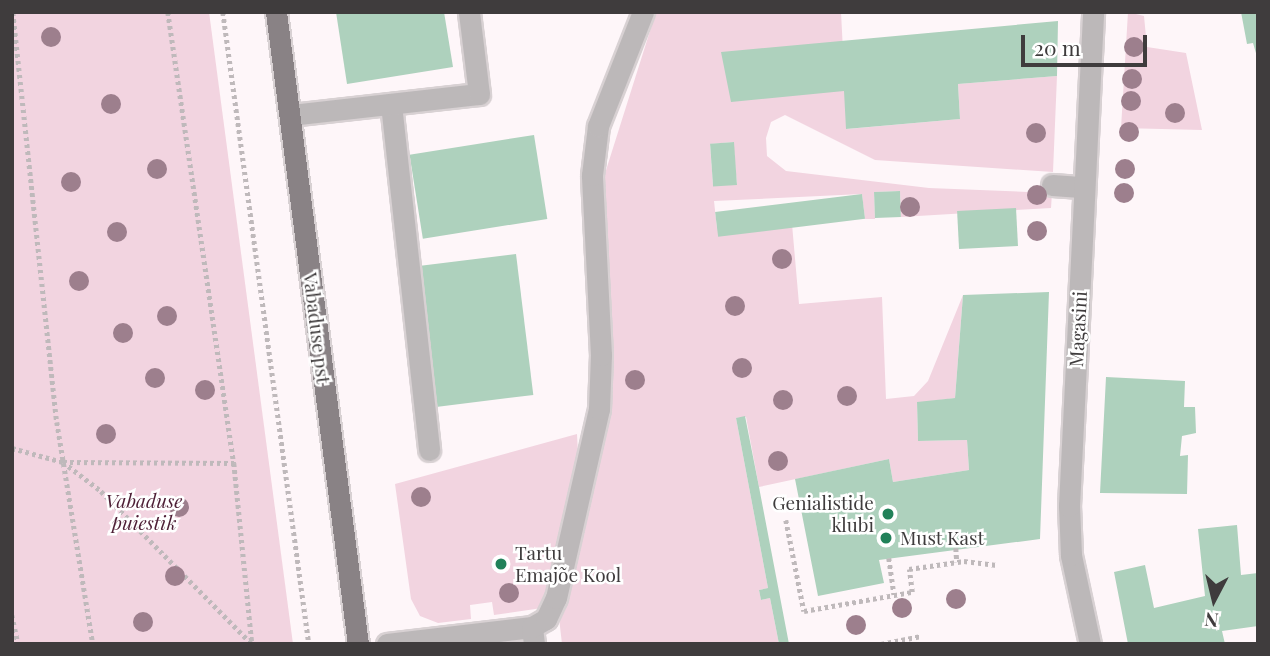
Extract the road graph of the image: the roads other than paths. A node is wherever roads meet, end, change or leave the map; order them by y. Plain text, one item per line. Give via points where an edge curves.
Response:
1 (276, 12) edge
2 (469, 12) edge
3 (643, 12) edge
4 (1093, 12) edge
5 (391, 104) junction
6 (291, 115) junction
7 (1052, 185) dead end
8 (1084, 187) junction
9 (429, 450) dead end
10 (533, 636) edge
11 (358, 644) edge
12 (387, 644) edge
13 (1090, 644) edge

1 - 6 main road, Vabaduse pst
2 - 5 street via 479,94
3 - 10 street via 597,126 602,384 594,437 556,598
4 - 8 street, Magasini
5 - 6 street
5 - 9 street
6 - 11 main road, Vabaduse pst
7 - 8 street
8 - 13 street, Magasini via 1069,506 1071,555
10 - 12 street

